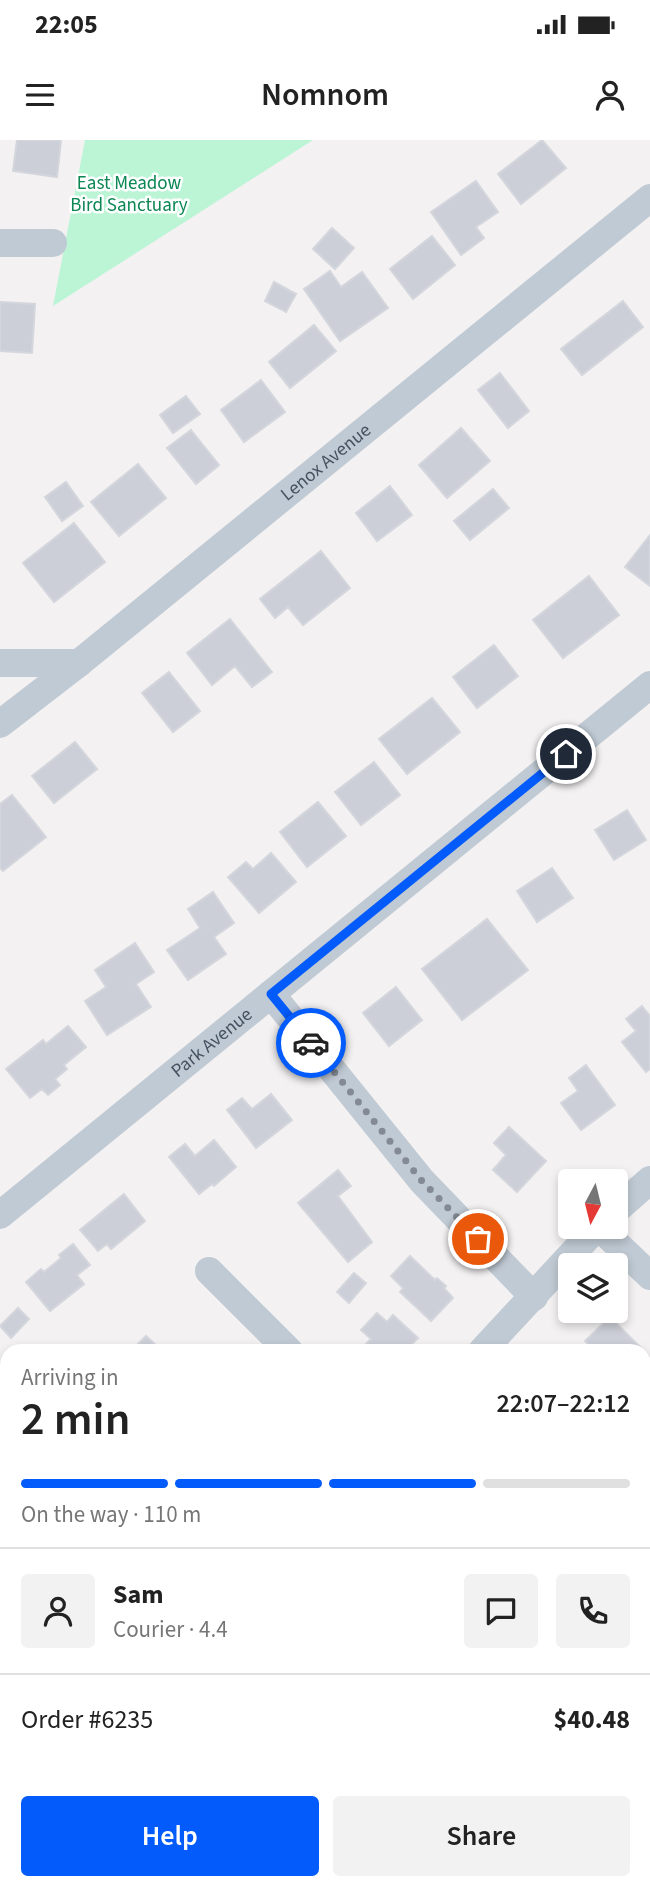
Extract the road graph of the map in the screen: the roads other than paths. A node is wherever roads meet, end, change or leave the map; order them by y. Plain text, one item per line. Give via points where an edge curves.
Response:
1 (650, 198) edge
2 (0, 243) edge
3 (53, 243) dead end
4 (0, 663) edge
5 (79, 663) junction
6 (650, 685) edge
7 (0, 724) edge
8 (271, 994) junction
9 (650, 1180) edge
10 (628, 1199) edge
11 (0, 1215) edge
12 (587, 1239) edge
13 (611, 1239) edge
14 (209, 1271) dead end
15 (650, 1276) edge
16 (534, 1297) junction
17 (282, 1344) edge
18 (489, 1344) edge

1 - 5 street, Lenox Avenue
2 - 3 street
4 - 5 street
5 - 7 street, Lenox Avenue
6 - 8 street, Park Avenue
8 - 11 street, Park Avenue
8 - 16 street via 422,1181
9 - 10 street
12 - 16 street
13 - 15 street
14 - 17 street
16 - 18 street

